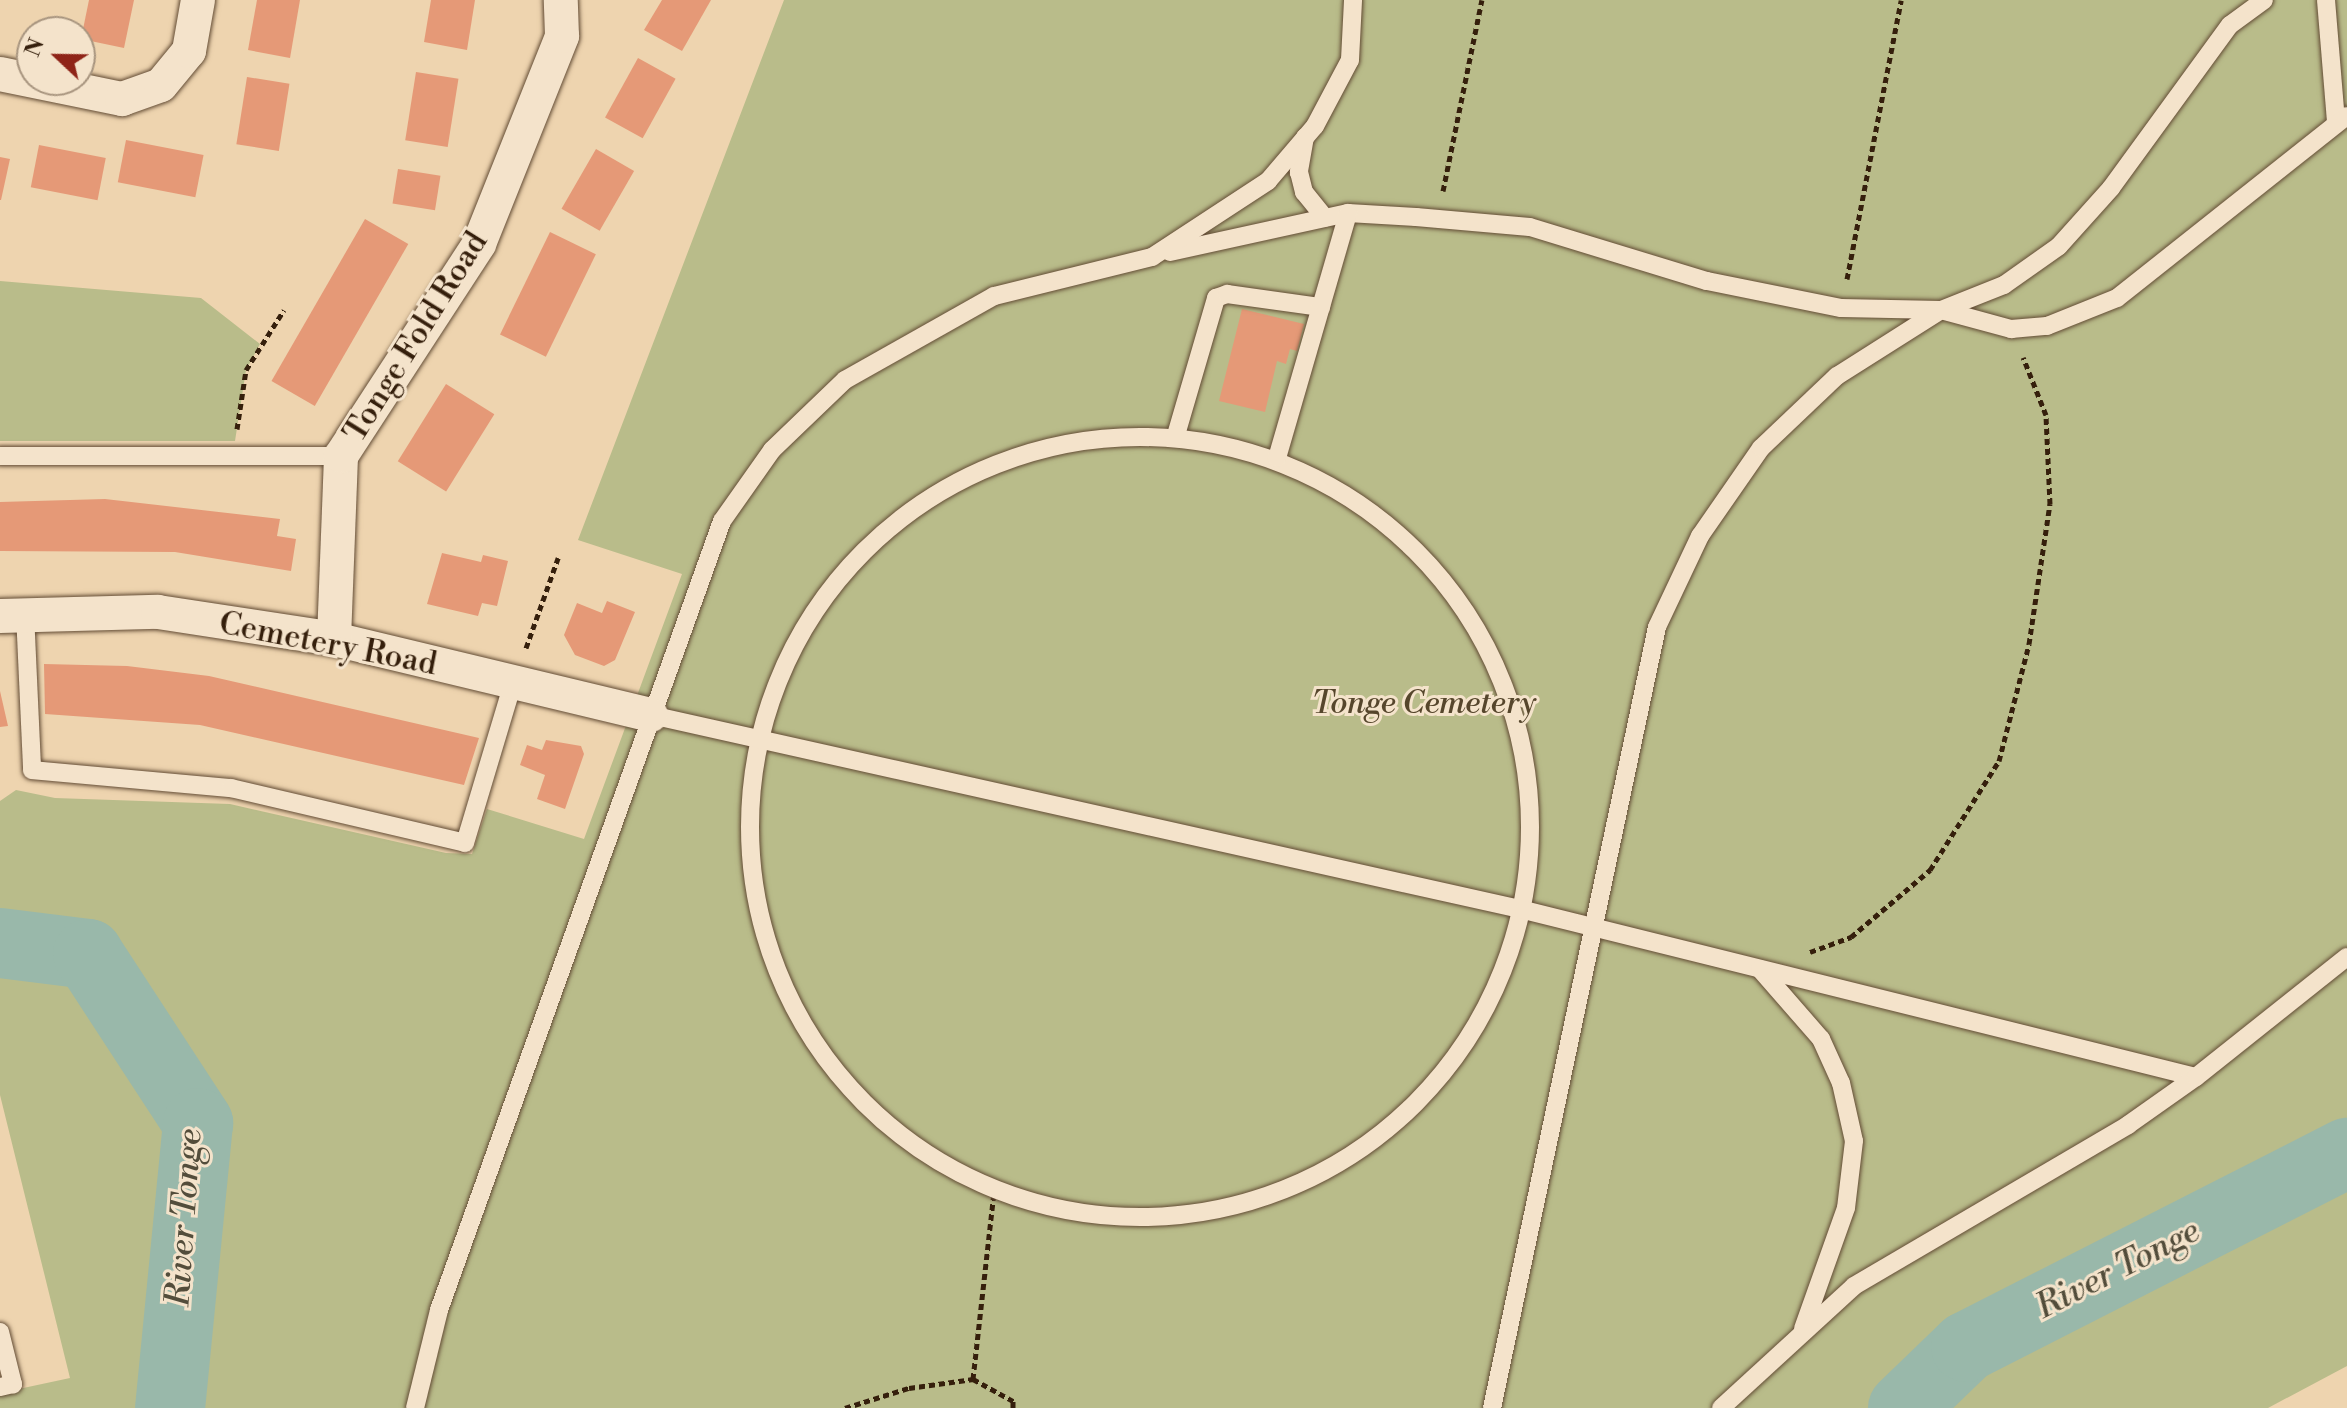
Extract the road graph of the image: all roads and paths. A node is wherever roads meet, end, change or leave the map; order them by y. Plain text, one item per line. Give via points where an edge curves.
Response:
1 (198, 0) edge
2 (561, 0) edge
3 (1353, 0) edge
4 (1482, 0) edge
5 (1901, 0) edge
6 (2264, 0) edge
7 (2326, 0) edge
8 (0, 74) edge
9 (2341, 118) edge
10 (1305, 137) junction
11 (1348, 213) junction
12 (1416, 217) junction
13 (1325, 218) junction
14 (1152, 257) junction
15 (1321, 307) junction
16 (1841, 308) junction
17 (284, 310) dead end
18 (1941, 310) junction
19 (2011, 329) junction
20 (1176, 435) junction
21 (0, 456) edge
22 (235, 456) junction
23 (341, 456) junction
24 (1277, 458) junction
25 (558, 558) dead end
26 (12, 614) edge
27 (334, 639) junction
28 (513, 683) junction
29 (651, 715) junction
30 (758, 739) junction
31 (1524, 910) junction
32 (1592, 927) junction
33 (2347, 957) edge
34 (1760, 969) junction
35 (2196, 1077) junction
36 (994, 1192) junction
37 (0, 1332) edge
38 (1802, 1332) junction
39 (973, 1379) junction
40 (0, 1387) edge
41 (415, 1408) edge
42 (845, 1408) edge
43 (1013, 1408) edge
44 (1492, 1408) edge
45 (1721, 1408) edge

1 - 8 street via 189,51 161,85 122,99
2 - 23 street, Tonge Fold Road via 562,36 479,244
3 - 10 lane via 1350,60
4 - 12 path via 1444,190
5 - 16 path
6 - 18 lane via 2230,25 2111,188 2059,246 2004,285
7 - 9 lane
9 - 19 lane via 2117,298 2047,326
10 - 13 lane via 1299,172 1304,192
10 - 14 lane via 1268,181
11 - 12 lane
11 - 13 lane
11 - 15 lane
12 - 16 lane via 1530,227 1707,281
13 - 14 lane
14 - 29 lane via 994,296 845,380 772,450 722,521
15 - 20 lane via 1227,294 1216,298
15 - 24 lane
16 - 18 lane
17 - 22 path via 246,370
18 - 19 lane
18 - 32 lane via 1837,376 1761,448 1700,536 1657,627
19 - 34 path via 2046,415 2050,504 2029,644 1999,761 1930,870 1851,937
20 - 24 lane
20 - 30 lane via 1064,442 958,479 867,545 799,634
21 - 22 lane
22 - 23 lane
23 - 27 street, Tonge Fold Road
24 - 31 lane via 1375,512 1455,591 1508,689 1532,798
25 - 28 path
26 - 27 street, Cemetery Road via 158,612
26 - 28 lane via 32,770 231,788 465,843
27 - 28 street, Cemetery Road
28 - 29 street, Cemetery Road
29 - 30 lane
29 - 41 lane via 439,1310
30 - 31 lane
30 - 36 lane via 749,849 770,958 821,1056 898,1136
31 - 32 lane
31 - 36 lane via 1484,1017 1415,1107 1324,1174 1217,1212 1174,1215 1104,1218
32 - 34 lane
32 - 44 lane
33 - 35 lane
34 - 35 lane
34 - 38 lane via 1821,1039 1841,1083 1854,1141 1846,1208
35 - 38 lane via 2128,1125 1854,1286
36 - 39 path
37 - 40 lane via 13,1384
38 - 45 lane
39 - 42 path via 909,1388
39 - 43 path via 1013,1401

